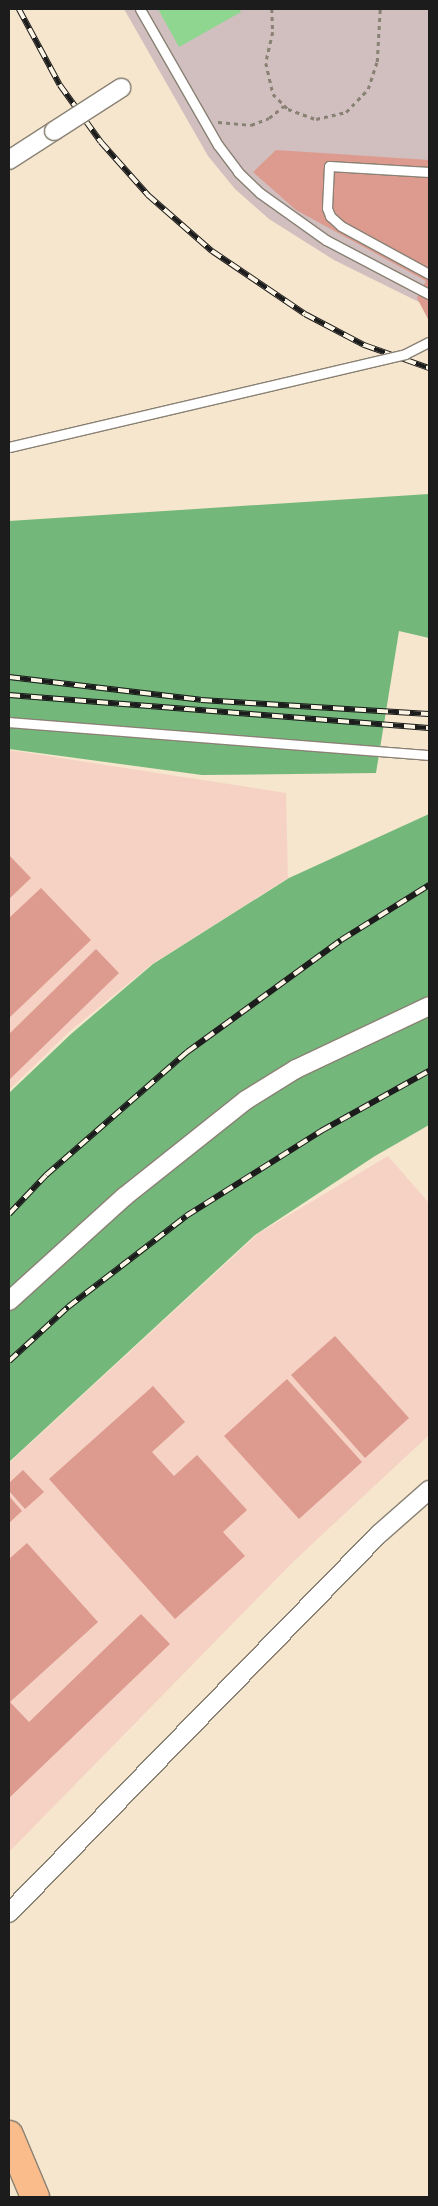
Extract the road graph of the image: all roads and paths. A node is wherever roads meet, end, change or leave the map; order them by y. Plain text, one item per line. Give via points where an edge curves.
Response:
1 (140, 9) edge
2 (272, 9) edge
3 (380, 9) edge
4 (121, 88) dead end
5 (192, 100) junction
6 (284, 106) junction
7 (9, 160) edge
8 (429, 172) edge
9 (429, 274) edge
10 (429, 294) edge
11 (429, 342) edge
12 (9, 447) edge
13 (9, 722) edge
14 (429, 755) edge
15 (429, 1006) edge
16 (9, 1301) edge
17 (429, 1490) edge
18 (9, 1913) edge
19 (9, 2134) edge
20 (35, 2197) edge

1 - 5 lane
2 - 6 path via 273,32 267,52 267,74 273,94
3 - 6 path via 377,62 368,89 355,106 336,116 316,118 297,114
4 - 7 street, bridge
5 - 6 path via 218,122 240,126 261,123
5 - 10 lane via 238,172 290,218
8 - 9 lane via 329,166 327,208 330,216 341,226
11 - 12 lane, bridge via 405,354
13 - 14 lane
15 - 16 street via 296,1069 246,1100 124,1197
17 - 18 street via 379,1534
19 - 20 main road

